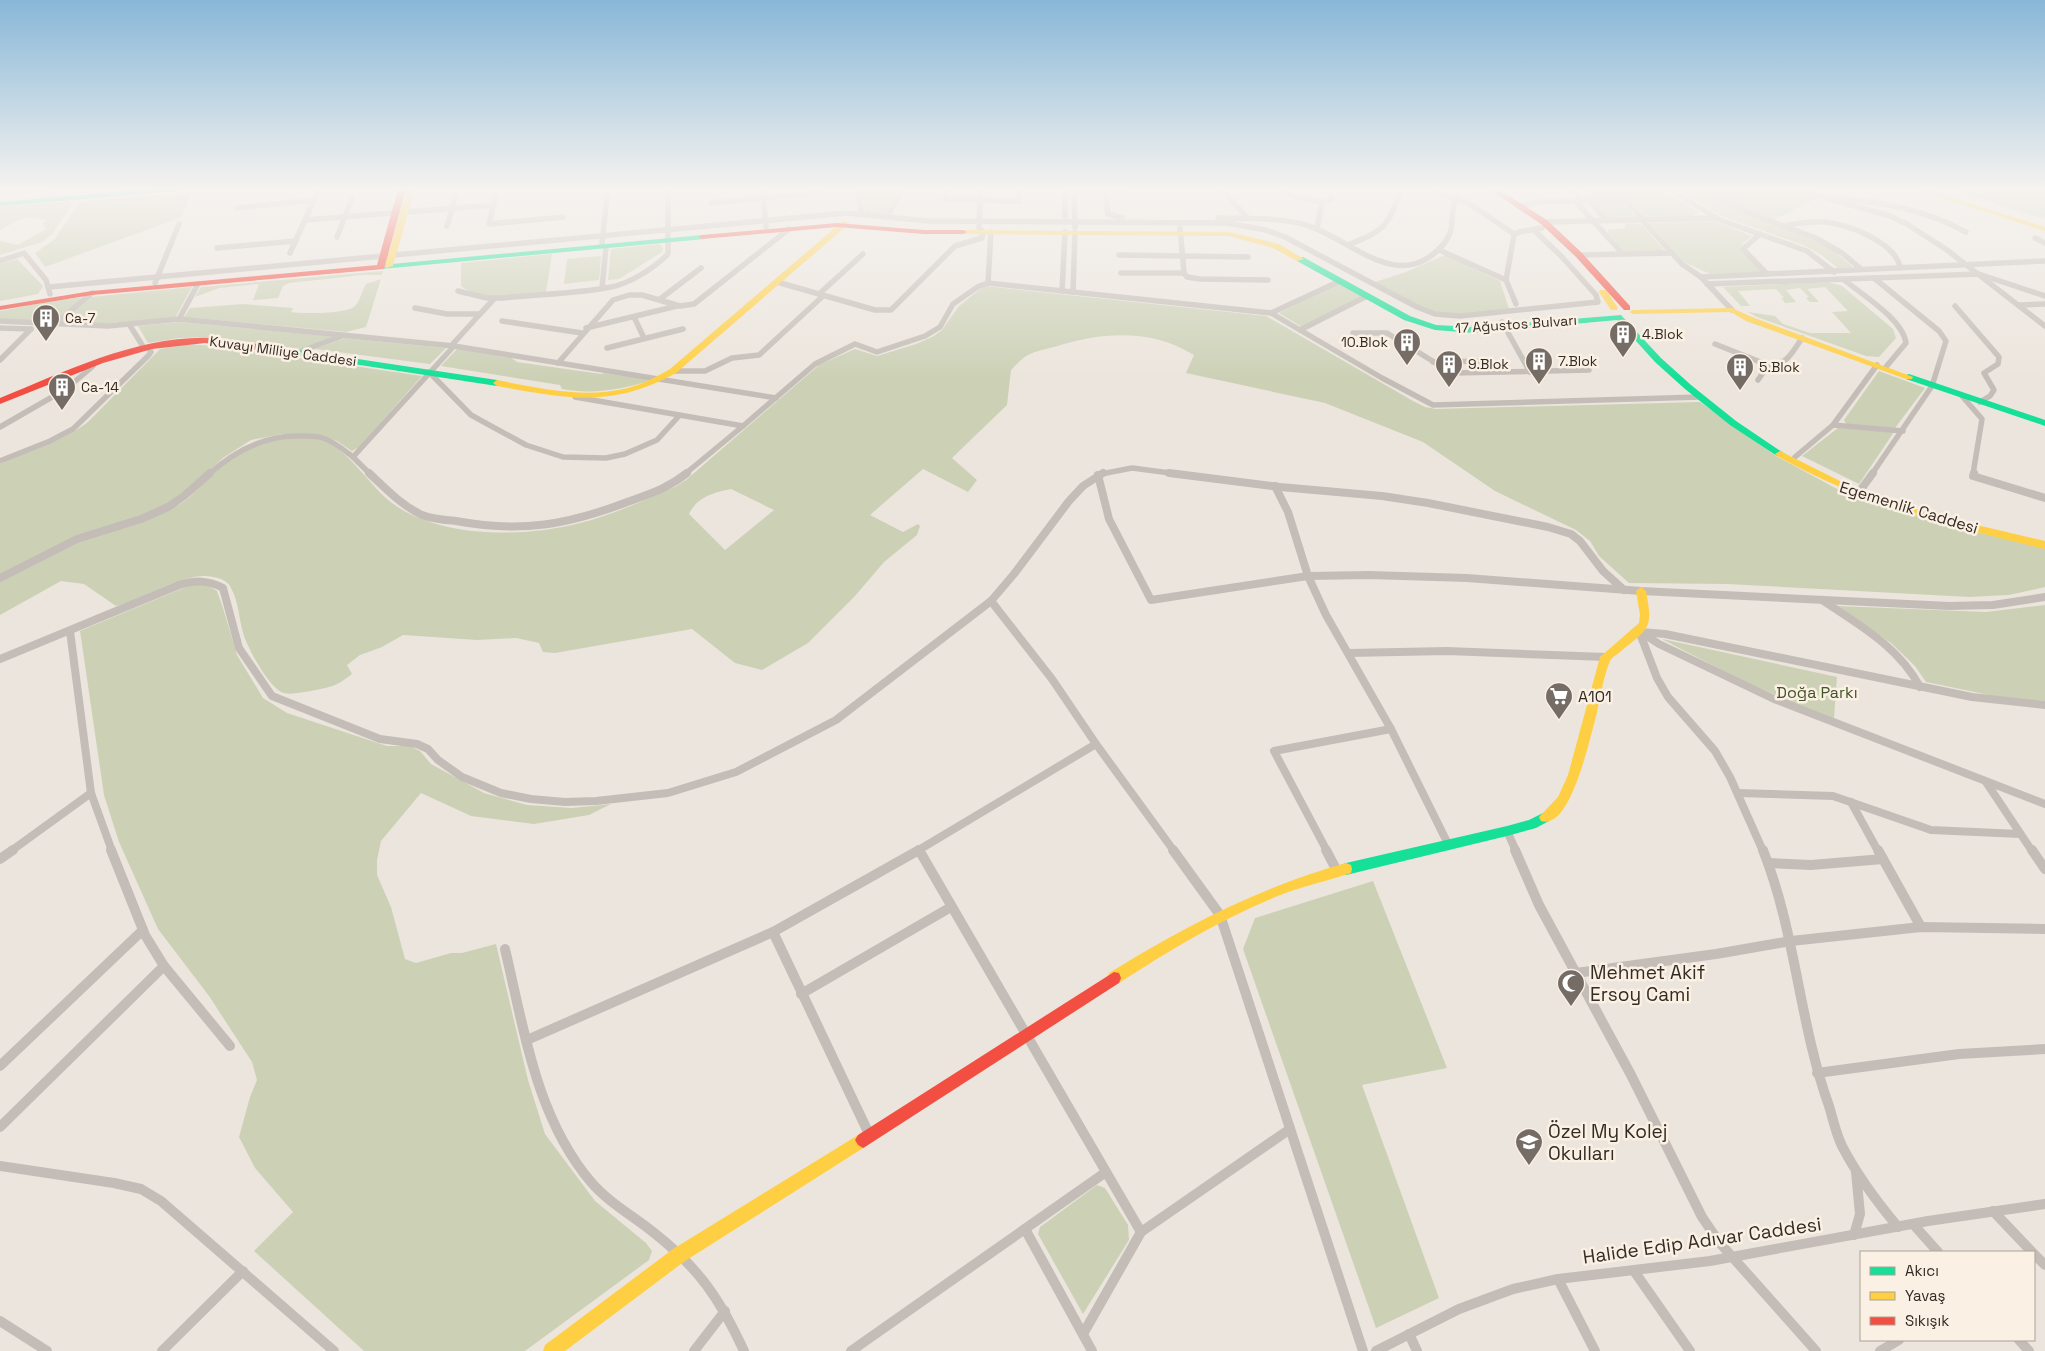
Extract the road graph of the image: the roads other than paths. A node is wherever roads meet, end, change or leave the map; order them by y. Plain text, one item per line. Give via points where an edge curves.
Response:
1 (168, 252) edge
2 (389, 252) edge
3 (488, 252) edge
4 (603, 252) edge
5 (669, 252) edge
6 (760, 252) edge
7 (812, 252) edge
8 (949, 252) edge
9 (985, 252) edge
10 (1067, 252) edge
11 (1072, 252) edge
12 (1182, 252) edge
13 (1288, 252) edge
14 (1296, 252) edge
15 (1314, 252) edge
16 (1362, 252) edge
17 (1436, 252) edge
18 (1445, 252) edge
19 (1511, 252) edge
20 (1558, 252) edge
21 (1565, 252) edge
22 (1575, 252) edge
23 (1746, 252) edge
24 (1808, 252) edge
25 (1839, 252) edge
26 (1891, 252) edge
27 (1950, 252) edge
28 (1672, 253) joint
29 (863, 254) dead end
30 (1623, 254) joint
31 (1579, 255) junction
32 (1119, 256) dead end
33 (1182, 256) junction
34 (1248, 257) dead end
35 (0, 261) edge
36 (386, 261) junction
37 (2045, 261) edge
38 (1966, 264) junction
39 (1900, 267) junction
40 (701, 268) dead end
41 (1861, 269) junction
42 (1832, 270) junction
43 (1121, 272) dead end
44 (1184, 273) junction
45 (1767, 274) junction
46 (1980, 274) junction
47 (1701, 277) junction
48 (1874, 278) junction
49 (1843, 279) junction
50 (157, 280) junction
51 (1268, 280) dead end
52 (1506, 280) junction
53 (1340, 281) junction
54 (777, 282) junction
55 (988, 283) junction
56 (198, 284) junction
57 (1707, 284) junction
58 (602, 288) junction
59 (1062, 290) junction
60 (49, 291) junction
61 (458, 291) dead end
62 (1073, 292) junction
63 (92, 294) junction
64 (821, 295) junction
65 (1367, 296) junction
66 (2045, 296) edge
67 (494, 299) junction
68 (660, 299) junction
69 (1598, 302) junction
70 (0, 304) edge
71 (1516, 304) dead end
72 (2045, 304) edge
73 (2019, 305) junction
74 (678, 306) junction
75 (1955, 306) dead end
76 (0, 308) edge
77 (415, 308) dead end
78 (1732, 310) junction
79 (1622, 312) junction
80 (1271, 313) junction
81 (480, 314) junction
82 (634, 317) junction
83 (180, 319) junction
84 (0, 321) edge
85 (502, 321) dead end
86 (55, 324) junction
87 (129, 324) junction
88 (1504, 324) junction
89 (2045, 326) edge
90 (0, 328) edge
91 (682, 329) dead end
92 (1300, 330) junction
93 (584, 331) junction
94 (1353, 333) dead end
95 (344, 336) junction
96 (644, 338) junction
97 (1802, 338) junction
98 (1714, 344) dead end
99 (453, 346) junction
100 (146, 348) junction
101 (607, 348) dead end
102 (299, 352) junction
103 (0, 360) edge
104 (1433, 362) junction
105 (1486, 362) dead end
106 (558, 363) junction
107 (93, 366) junction
108 (1768, 366) junction
109 (1881, 367) junction
110 (1589, 370) dead end
111 (673, 371) junction
112 (429, 372) junction
113 (1530, 372) junction
114 (662, 379) junction
115 (1758, 380) dead end
116 (1932, 386) junction
117 (572, 396) junction
118 (1962, 396) junction
119 (776, 398) junction
120 (1700, 398) junction
121 (0, 401) edge
122 (1980, 402) junction
123 (680, 416) junction
124 (2045, 423) edge
125 (1833, 425) junction
126 (743, 426) junction
127 (0, 427) edge
128 (1903, 431) junction
129 (353, 457) junction
130 (1795, 457) junction
131 (0, 461) edge
132 (1098, 476) junction
133 (1275, 486) junction
134 (1862, 488) junction
135 (2045, 498) edge
136 (2045, 538) edge
137 (2045, 545) edge
138 (1308, 576) junction
139 (0, 578) edge
140 (1624, 590) junction
141 (1641, 591) junction
142 (2045, 597) edge
143 (1821, 599) junction
144 (991, 602) junction
145 (70, 631) junction
146 (1639, 632) junction
147 (1348, 654) junction
148 (1606, 657) junction
149 (0, 659) edge
150 (1920, 687) junction
151 (2045, 705) edge
152 (1391, 729) junction
153 (1096, 744) junction
154 (1986, 782) junction
155 (91, 793) junction
156 (1738, 793) junction
157 (1851, 802) junction
158 (2045, 804) edge
159 (1507, 832) junction
160 (2020, 834) junction
161 (1448, 846) junction
162 (919, 850) junction
163 (0, 859) edge
164 (1883, 860) junction
165 (1768, 863) junction
166 (2045, 869) edge
167 (1337, 870) junction
168 (951, 907) junction
169 (1220, 915) junction
170 (1920, 926) junction
171 (2045, 929) edge
172 (143, 930) junction
173 (773, 932) junction
174 (1791, 942) junction
175 (505, 948) dead end
176 (164, 966) junction
177 (1576, 973) junction
178 (801, 994) junction
179 (1026, 1035) junction
180 (527, 1040) junction
181 (230, 1046) dead end
182 (2045, 1049) edge
183 (0, 1066) edge
184 (1817, 1074) junction
185 (0, 1127) edge
186 (1290, 1129) junction
187 (870, 1136) junction
188 (0, 1166) edge
189 (1856, 1170) junction
190 (1106, 1172) junction
191 (2045, 1204) edge
192 (1993, 1211) junction
193 (1913, 1224) junction
194 (1898, 1227) junction
195 (1025, 1229) junction
196 (1142, 1232) junction
197 (1854, 1234) junction
198 (1937, 1251) edge
199 (2031, 1251) edge
200 (679, 1254) junction
201 (2035, 1255) edge
202 (1733, 1256) junction
203 (2045, 1265) edge
204 (1634, 1271) junction
205 (243, 1272) junction
206 (1558, 1279) junction
207 (725, 1312) junction
208 (0, 1321) edge
209 (1083, 1334) junction
210 (1408, 1334) junction
211 (1897, 1341) edge
212 (2019, 1341) edge
213 (47, 1351) edge
214 (162, 1351) edge
215 (334, 1351) edge
216 (551, 1351) edge
217 (694, 1351) edge
218 (744, 1351) edge
219 (851, 1351) edge
220 (1092, 1351) edge
221 (1363, 1351) edge
222 (1376, 1351) edge
223 (1417, 1351) edge
224 (1595, 1351) edge
225 (1690, 1351) edge
226 (1816, 1351) edge
227 (1880, 1351) edge
228 (2029, 1351) edge

1 - 50 street
2 - 36 main road
3 - 36 main road, 17 Ağustos Bulvarı
4 - 58 street
5 - 58 street via 662,261 622,284
6 - 74 street via 696,303
7 - 54 main road, Kuvayı Milliye Caddesi
8 - 64 street via 891,310 875,310
9 - 55 street
10 - 59 street
11 - 62 street
12 - 33 street
13 - 53 main road, 17 Ağustos Bulvarı
14 - 88 main road, 17 Ağustos Bulvarı via 1433,322
15 - 69 street via 1416,306 1444,315 1468,316
16 - 17 street via 1395,266 1416,263
18 - 52 street
19 - 52 street
20 - 69 street via 1596,295
21 - 79 main road, Egemenlik Caddesi
22 - 31 main road, Egemenlik Caddesi
23 - 45 street
24 - 42 street
25 - 41 street
26 - 39 street via 1901,262
27 - 38 street
28 - 30 street
28 - 47 street
29 - 64 street
30 - 31 street
31 - 79 main road, Egemenlik Caddesi
32 - 33 street
33 - 34 street
33 - 44 street
35 - 60 street via 24,253 46,280
36 - 50 main road, 17 Ağustos Bulvarı
36 - 56 main road, 17 Ağustos Bulvarı
37 - 38 street
38 - 39 street
38 - 46 street
39 - 41 street
40 - 68 street
41 - 42 street
42 - 45 street
42 - 49 street
43 - 44 street
44 - 51 street via 1196,279
45 - 47 street
46 - 48 street
46 - 66 street
46 - 73 street
47 - 57 street
48 - 49 street
48 - 116 street via 1946,338
49 - 57 street
49 - 109 street via 1905,334 1906,343
50 - 60 main road, 17 Ağustos Bulvarı
52 - 71 street
53 - 65 main road, 17 Ağustos Bulvarı
53 - 80 street
54 - 64 street
54 - 111 main road, Kuvayı Milliye Caddesi
55 - 59 street
55 - 119 street via 953,304 934,332 877,352 854,344 815,364
56 - 63 main road, 17 Ağustos Bulvarı
56 - 83 street
57 - 78 street
58 - 67 street
59 - 62 street
60 - 70 main road, 17 Ağustos Bulvarı
61 - 67 street
62 - 80 street
63 - 76 main road, 17 Ağustos Bulvarı
63 - 86 street
64 - 111 street via 759,355 732,358 705,371
65 - 88 main road, 17 Ağustos Bulvarı via 1407,318 1435,327 1468,330
65 - 92 street
67 - 81 street
68 - 74 street
68 - 93 street via 637,294 616,298
69 - 79 street
72 - 73 street
73 - 89 street
74 - 82 street
75 - 122 street via 1999,357 1998,364 1984,373 1994,390
77 - 81 street via 447,314
78 - 79 main road, 17 Ağustos Bulvarı
78 - 97 main road
79 - 88 main road, 17 Ağustos Bulvarı
79 - 120 main road, Egemenlik Caddesi via 1646,348
79 - 130 main road, Egemenlik Caddesi via 1702,391
80 - 92 street
81 - 99 street
82 - 93 street
82 - 96 street
83 - 87 street
83 - 95 street
84 - 86 street
85 - 93 street
86 - 87 street
87 - 100 street
88 - 113 street
90 - 103 street via 31,329
91 - 96 street
92 - 120 street via 1433,405
93 - 106 street
94 - 104 street via 1387,333
95 - 99 street
95 - 102 street
96 - 101 street
97 - 108 street via 1781,366
97 - 109 main road
98 - 108 street
99 - 106 street
99 - 112 street
100 - 102 main road, Kuvayı Milliye Caddesi via 176,341 207,340
100 - 107 main road, Kuvayı Milliye Caddesi
100 - 131 street via 152,352 74,429
102 - 112 main road, Kuvayı Milliye Caddesi
104 - 105 street
104 - 113 street via 1452,374
106 - 114 street
107 - 121 main road, Kuvayı Milliye Caddesi
107 - 127 street via 59,393
108 - 115 street
109 - 116 main road
109 - 125 street
110 - 113 street
111 - 114 main road, Kuvayı Milliye Caddesi
112 - 117 main road, Kuvayı Milliye Caddesi
112 - 123 street via 471,416 526,445 563,457 606,458 626,454 657,440
112 - 129 street
114 - 117 main road, Kuvayı Milliye Caddesi via 623,393
114 - 119 street
116 - 118 main road
116 - 128 street
117 - 123 street
118 - 122 main road
118 - 135 street via 1981,415 1983,422 1973,476
119 - 126 street
120 - 137 main road, Egemenlik Caddesi via 1771,449 1841,487 1940,519
122 - 124 main road
123 - 126 street
125 - 128 street
125 - 130 street
126 - 129 street via 685,476 666,488 594,515 528,527 474,526 424,516 398,501
128 - 134 street
129 - 139 street via 332,442 318,437 293,435 260,440 218,465 174,504 74,541
130 - 134 main road, Egemenlik Caddesi
132 - 133 street via 1116,469 1132,468
132 - 138 street via 1109,518 1151,600
132 - 144 street via 1069,501
133 - 138 street via 1288,512
133 - 140 street via 1428,502 1548,527 1571,534 1580,541 1603,571
134 - 136 main road, Egemenlik Caddesi via 1953,516
138 - 140 street via 1467,578
138 - 147 street
140 - 141 street
141 - 143 street
141 - 146 main road via 1646,615
142 - 143 street via 1978,606
143 - 150 street via 1897,653 1909,665
144 - 145 street via 836,720 777,752 736,772 668,793 588,801 531,799 501,793 462,777 417,744 380,739 272,696 239,648 223,588 212,582 193,580
144 - 153 street via 1052,679
145 - 149 street
145 - 155 street
146 - 148 main road
146 - 150 street via 1665,634
146 - 154 street via 1774,699
146 - 156 street via 1668,698 1715,751
147 - 148 street via 1447,650
147 - 152 street
148 - 159 main road via 1574,774 1563,800 1544,818
150 - 151 street
152 - 161 street
152 - 167 street via 1274,751
153 - 162 street
153 - 169 street
154 - 158 street
154 - 160 street
155 - 163 street
155 - 172 street
156 - 157 street via 1834,796
156 - 165 street
157 - 160 street via 1941,832
157 - 164 street
159 - 161 main road
159 - 177 street via 1539,905
160 - 166 street
161 - 167 main road
162 - 168 street
162 - 173 street
164 - 165 street via 1811,865
164 - 170 street
165 - 174 street
167 - 169 main road
168 - 178 street
168 - 179 street
169 - 179 main road via 1171,942
169 - 186 street
170 - 171 street
170 - 174 street
172 - 176 street
172 - 183 street
173 - 178 street
173 - 180 street
174 - 177 street
174 - 184 street
175 - 180 street
176 - 181 street
176 - 185 street
177 - 202 street via 1702,1217
178 - 187 street
179 - 187 main road
179 - 190 street
180 - 200 street via 554,1126 570,1153 591,1182 613,1203
182 - 184 street via 1906,1060
184 - 189 street via 1842,1145
186 - 196 street
186 - 221 street
187 - 200 main road
188 - 205 street via 141,1189 161,1200
189 - 194 street
189 - 197 street via 1860,1214
190 - 195 street
190 - 196 street
191 - 192 street, Halide Edip Adıvar Caddesi
192 - 193 street, Halide Edip Adıvar Caddesi
192 - 199 street
193 - 194 street, Halide Edip Adıvar Caddesi
193 - 198 street
194 - 197 street, Halide Edip Adıvar Caddesi
195 - 209 street
195 - 219 street
196 - 209 street
197 - 202 street, Halide Edip Adıvar Caddesi
200 - 207 street via 704,1280
200 - 216 main road
201 - 203 street
202 - 204 street, Halide Edip Adıvar Caddesi
202 - 226 street
204 - 206 street, Halide Edip Adıvar Caddesi
204 - 225 street
205 - 214 street
205 - 215 street
206 - 210 street, Halide Edip Adıvar Caddesi via 1503,1293 1442,1316
206 - 224 street
207 - 217 street
207 - 218 street
208 - 213 street
209 - 220 street
210 - 222 street, Halide Edip Adıvar Caddesi
210 - 223 street
211 - 227 street
212 - 228 street

